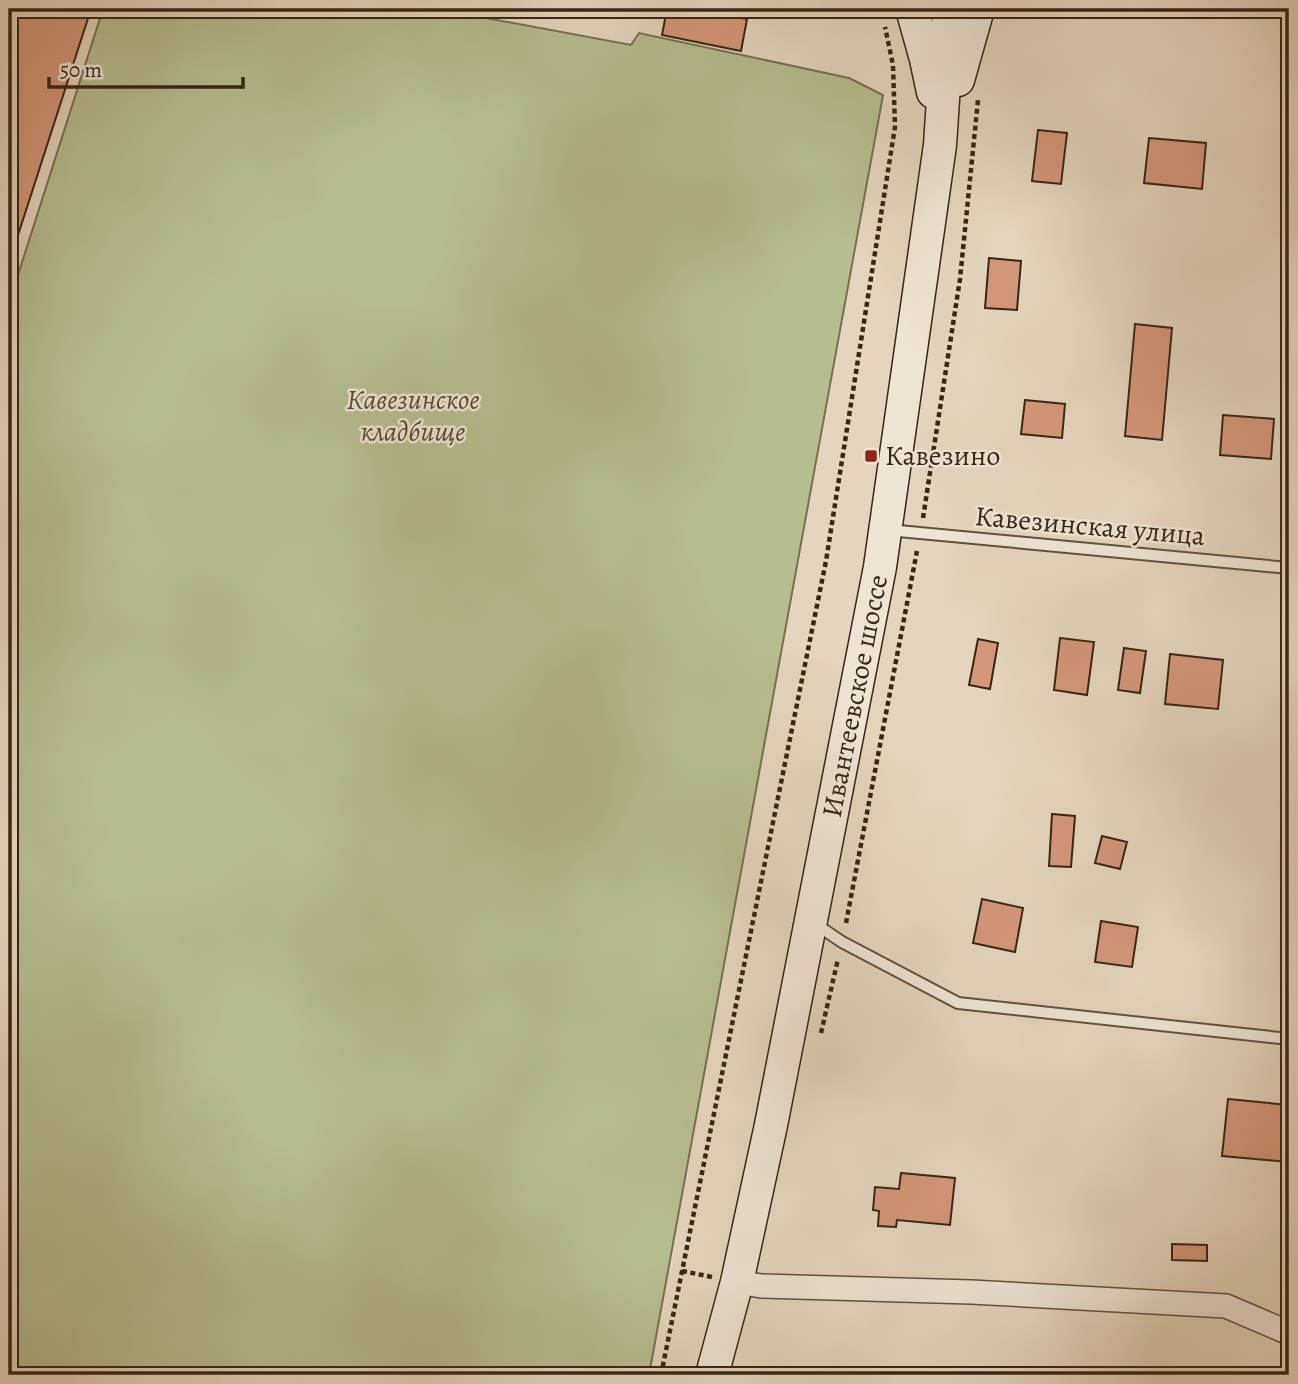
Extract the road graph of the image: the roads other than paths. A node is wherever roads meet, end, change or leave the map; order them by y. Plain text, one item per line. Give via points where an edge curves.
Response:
1 (949, 9) edge
2 (978, 9) edge
3 (898, 14) edge
4 (940, 145) junction
5 (886, 530) junction
6 (1289, 568) edge
7 (811, 921) junction
8 (1289, 1039) edge
9 (737, 1282) junction
10 (1289, 1333) edge
11 (712, 1375) edge

1 - 4 main road, Ивантеевское шоссе
2 - 4 main road
3 - 4 main road via 926,59
4 - 5 main road, Ивантеевское шоссе
5 - 6 lane, Кавезинская улица
5 - 7 main road, Ивантеевское шоссе
7 - 8 lane via 958,1003
7 - 9 main road, Ивантеевское шоссе
9 - 10 street via 1226,1306
9 - 11 main road, Ивантеевское шоссе

